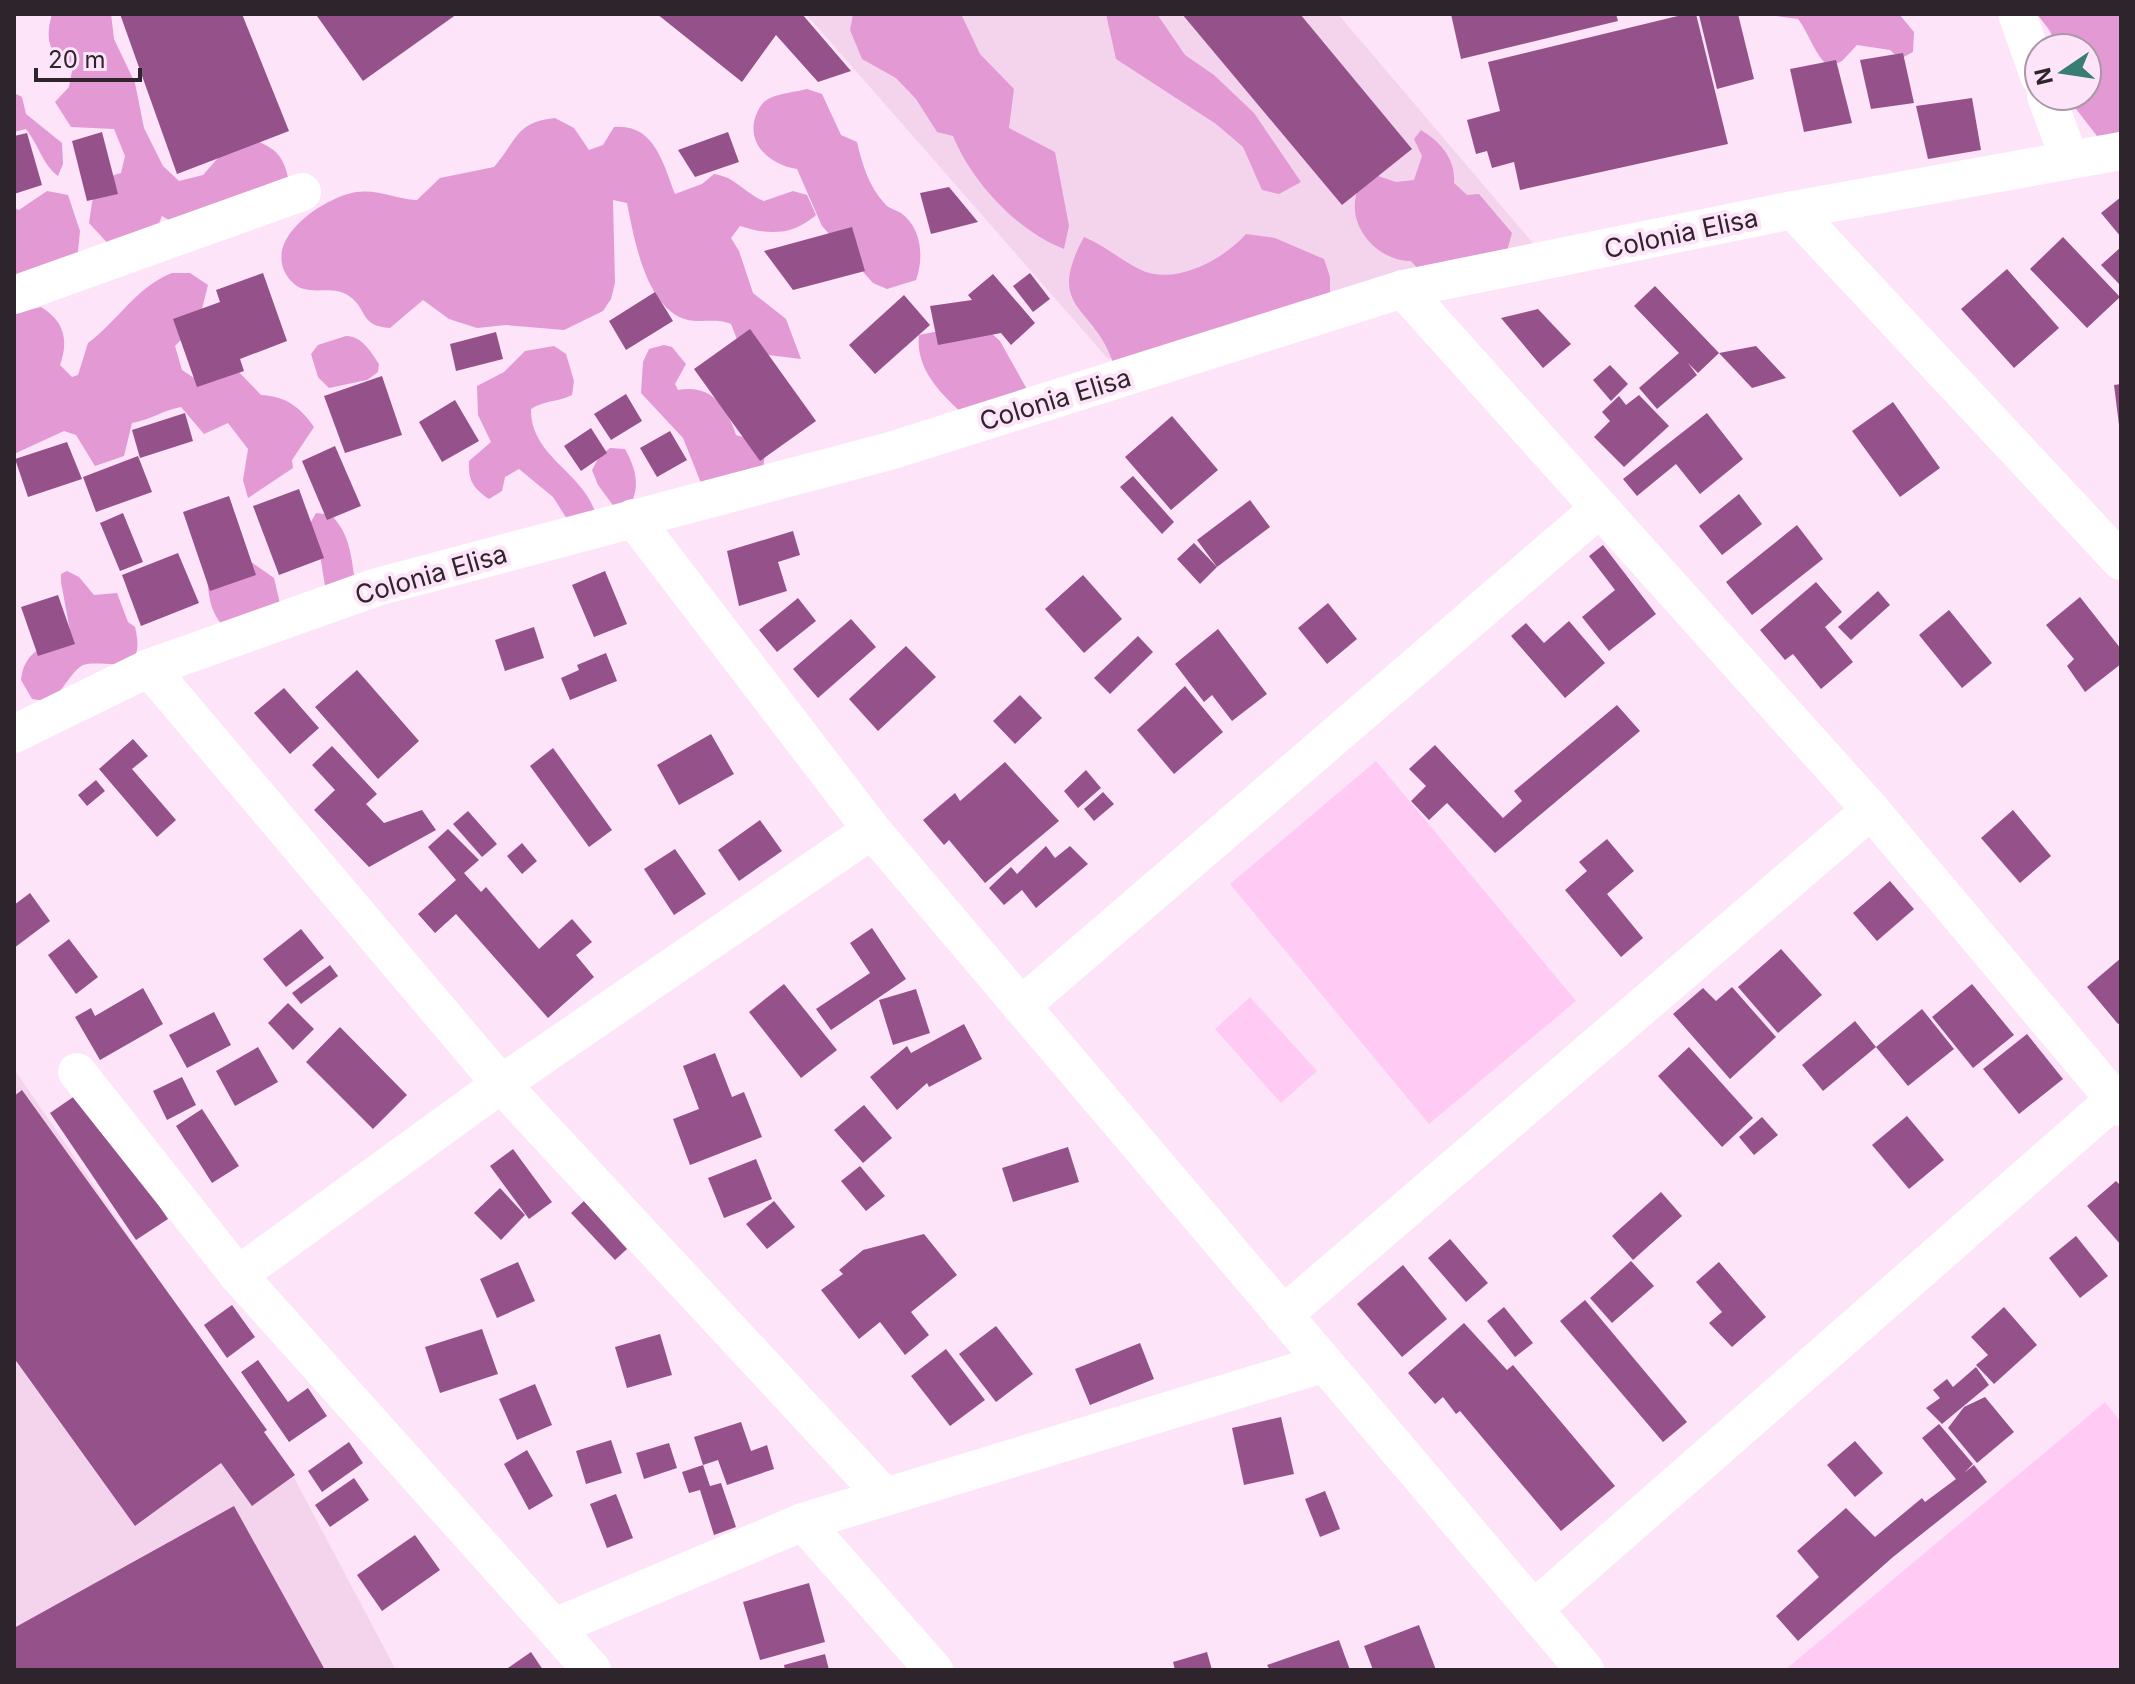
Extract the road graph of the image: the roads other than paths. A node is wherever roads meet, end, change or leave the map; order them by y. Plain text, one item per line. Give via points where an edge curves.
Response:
1 (2052, 112) edge
2 (2121, 151) edge
3 (2069, 158) junction
4 (302, 192) dead end
5 (1793, 210) junction
6 (1403, 289) junction
7 (14, 295) edge
8 (1600, 508) junction
9 (633, 518) junction
10 (2121, 561) edge
11 (149, 668) junction
12 (14, 734) edge
13 (1871, 810) junction
14 (872, 830) junction
15 (1021, 1006) junction
16 (77, 1072) dead end
17 (501, 1084) junction
18 (2119, 1100) edge
19 (238, 1275) junction
20 (1283, 1315) junction
21 (1322, 1364) junction
22 (884, 1496) junction
23 (803, 1522) junction
24 (1534, 1609) junction
25 (555, 1627) junction
26 (592, 1670) edge
27 (934, 1670) edge
28 (1585, 1670) edge

1 - 3 street
2 - 3 street, Colonia Elisa
3 - 5 street, Colonia Elisa
4 - 7 street
5 - 6 street, Colonia Elisa
5 - 10 street
6 - 8 street
6 - 9 street, Colonia Elisa via 890,451
8 - 13 street
8 - 15 street
9 - 11 street, Colonia Elisa via 377,587
9 - 14 street
11 - 12 street, Colonia Elisa
11 - 17 street
13 - 18 street
13 - 20 street
14 - 15 street
14 - 17 street
15 - 20 street
16 - 19 street
17 - 19 street
17 - 22 street
18 - 24 street
19 - 25 street
20 - 21 street
21 - 22 street
21 - 24 street
22 - 23 street
23 - 25 street
23 - 27 street
24 - 28 street
25 - 26 street

